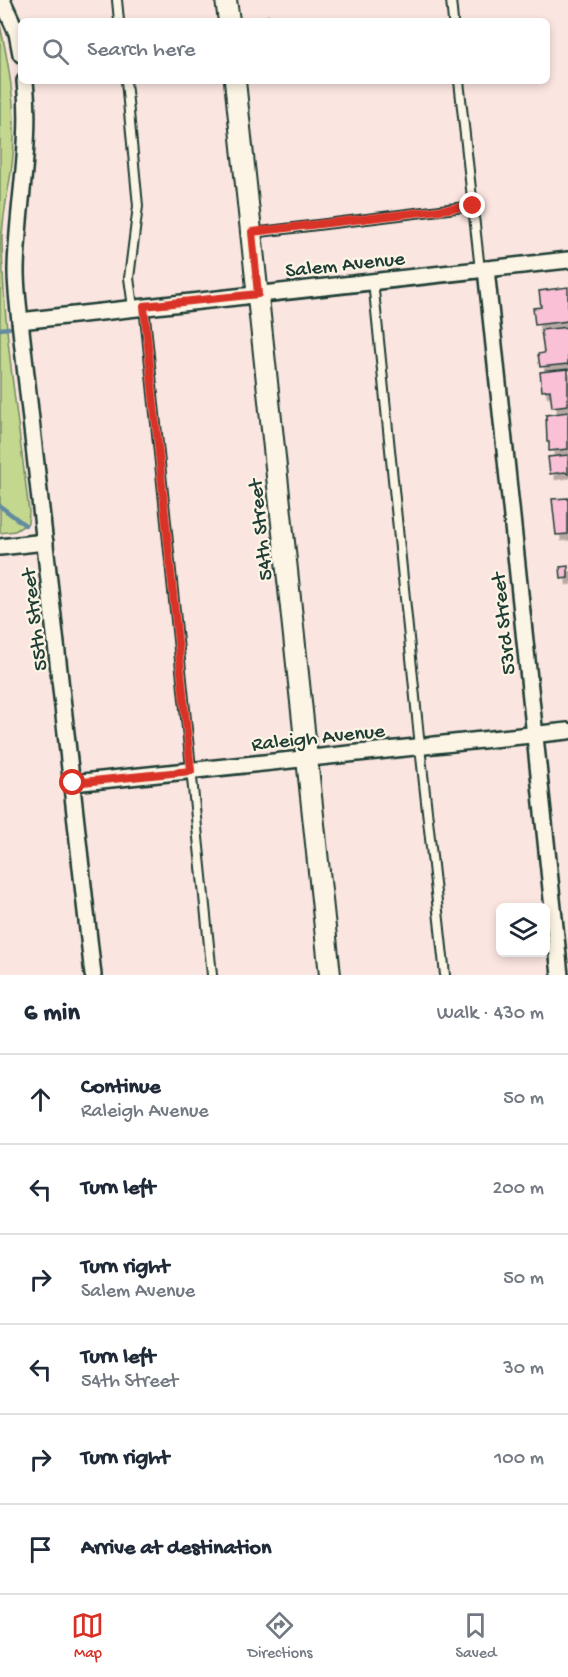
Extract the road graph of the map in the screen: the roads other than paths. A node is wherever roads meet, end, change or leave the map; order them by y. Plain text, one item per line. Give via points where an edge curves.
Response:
1 (2, 0) edge
2 (117, 0) edge
3 (226, 0) edge
4 (451, 0) edge
5 (119, 18) edge
6 (228, 18) edge
7 (453, 18) edge
8 (18, 41) edge
9 (25, 84) edge
10 (126, 84) edge
11 (235, 84) edge
12 (459, 84) edge
13 (473, 206) junction
14 (252, 232) junction
15 (568, 260) edge
16 (483, 270) junction
17 (373, 281) junction
18 (258, 294) junction
19 (139, 307) junction
20 (20, 321) junction
21 (45, 543) junction
22 (0, 547) edge
23 (568, 731) edge
24 (535, 735) junction
25 (420, 747) junction
26 (307, 759) junction
27 (191, 771) junction
28 (73, 783) junction
29 (93, 975) edge
30 (212, 975) edge
31 (330, 975) edge
32 (445, 975) edge
33 (560, 975) edge

1 - 8 street
2 - 5 lane
3 - 6 street
4 - 7 lane
9 - 20 street, 55th Street via 26,152 16,272
10 - 19 lane via 138,206 129,278
11 - 14 street, 54th Street
12 - 13 lane
13 - 14 lane
13 - 16 lane
14 - 18 street, 54th Street
15 - 16 street, Salem Avenue
16 - 17 street, Salem Avenue
16 - 24 street, 53rd Street
17 - 18 street, Salem Avenue
17 - 25 lane
18 - 19 street, Salem Avenue
18 - 26 street, 54th Street
19 - 20 street, Salem Avenue
19 - 27 lane
20 - 21 street, 55th Street
21 - 22 street
21 - 28 street, 55th Street
23 - 24 street, Raleigh Avenue
24 - 25 street, Raleigh Avenue
24 - 33 street, 53rd Street
25 - 26 street, Raleigh Avenue
25 - 32 lane
26 - 27 street, Raleigh Avenue
26 - 31 street, 54th Street
27 - 28 street, Raleigh Avenue
27 - 30 lane
28 - 29 street, 55th Street

